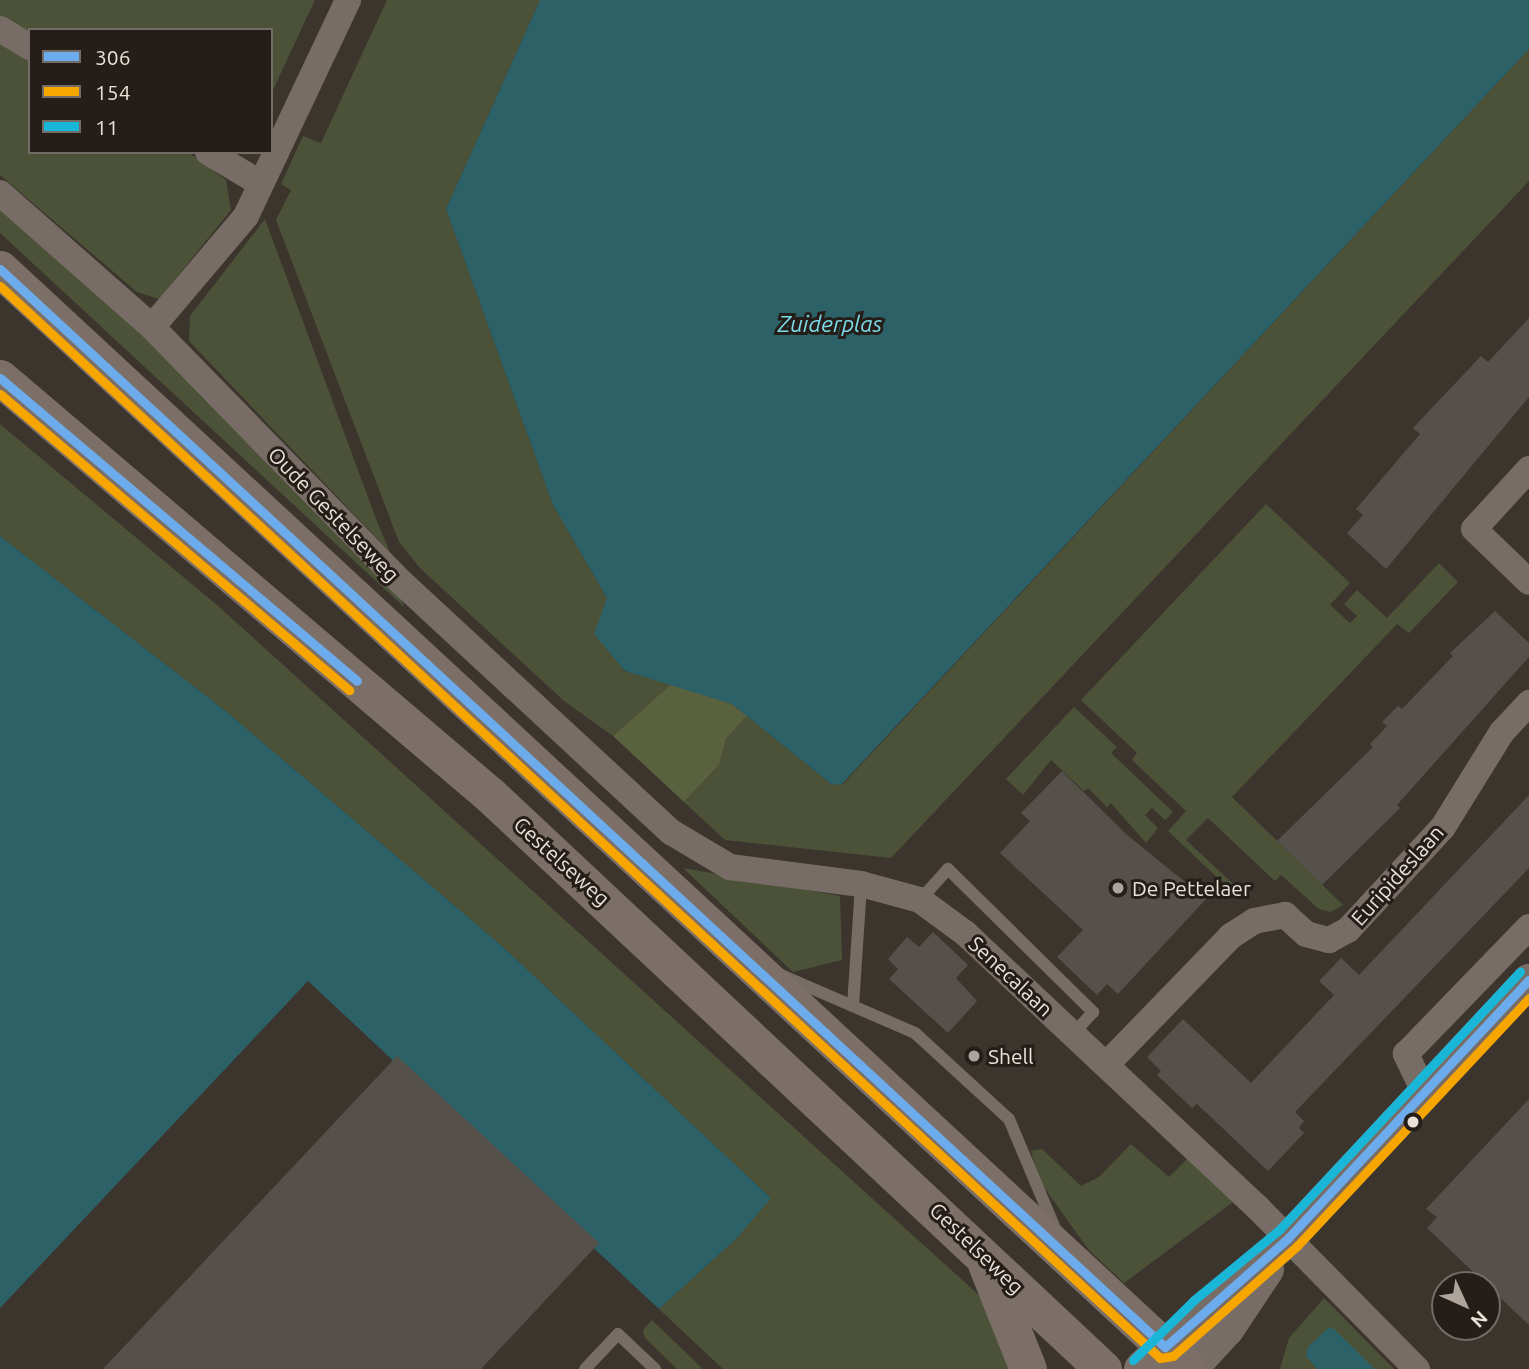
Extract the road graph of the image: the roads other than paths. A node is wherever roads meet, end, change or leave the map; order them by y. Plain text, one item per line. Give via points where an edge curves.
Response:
1 (348, 0) edge
2 (0, 29) edge
3 (28, 46) edge
4 (211, 154) edge
5 (260, 183) junction
6 (0, 194) edge
7 (0, 269) edge
8 (152, 327) junction
9 (0, 378) edge
10 (1529, 469) edge
11 (1529, 582) edge
12 (1529, 703) edge
13 (671, 832) joint
14 (861, 884) junction
15 (920, 900) junction
16 (1529, 927) edge
17 (755, 966) junction
18 (1529, 980) edge
19 (853, 1006) junction
20 (1073, 1034) junction
21 (1106, 1065) junction
22 (1426, 1096) junction
23 (1288, 1238) junction
24 (982, 1253) junction
25 (1066, 1254) junction
26 (1171, 1363) edge
27 (585, 1369) edge
28 (655, 1369) edge
29 (1028, 1369) edge
30 (1103, 1369) edge
31 (1418, 1369) edge

1 - 5 street
2 - 3 street
4 - 5 street
5 - 8 street via 246,216
6 - 8 street, Oude Gestelseweg
7 - 17 main road via 432,673
8 - 13 street, Oude Gestelseweg via 402,583
9 - 24 main road, Gestelseweg via 490,795
10 - 11 street via 1474,529
12 - 21 street, Euripideslaan via 1502,732 1443,827 1348,930 1329,940 1306,934 1285,915 1254,921 1231,936
13 - 14 street, Senecalaan via 730,867
14 - 15 street, Senecalaan
14 - 19 lane
15 - 20 street, Senecalaan via 965,933
15 - 20 lane via 948,869 1093,1012
16 - 22 street via 1406,1054
17 - 19 lane
17 - 25 main road
18 - 22 street
19 - 25 lane via 915,1033 1009,1119
20 - 21 street, Senecalaan
21 - 23 street, Senecalaan
22 - 23 street
23 - 26 street
23 - 31 street, Senecalaan
24 - 29 main road
24 - 30 main road, Gestelseweg
25 - 26 main road
27 - 28 lane via 618,1334

